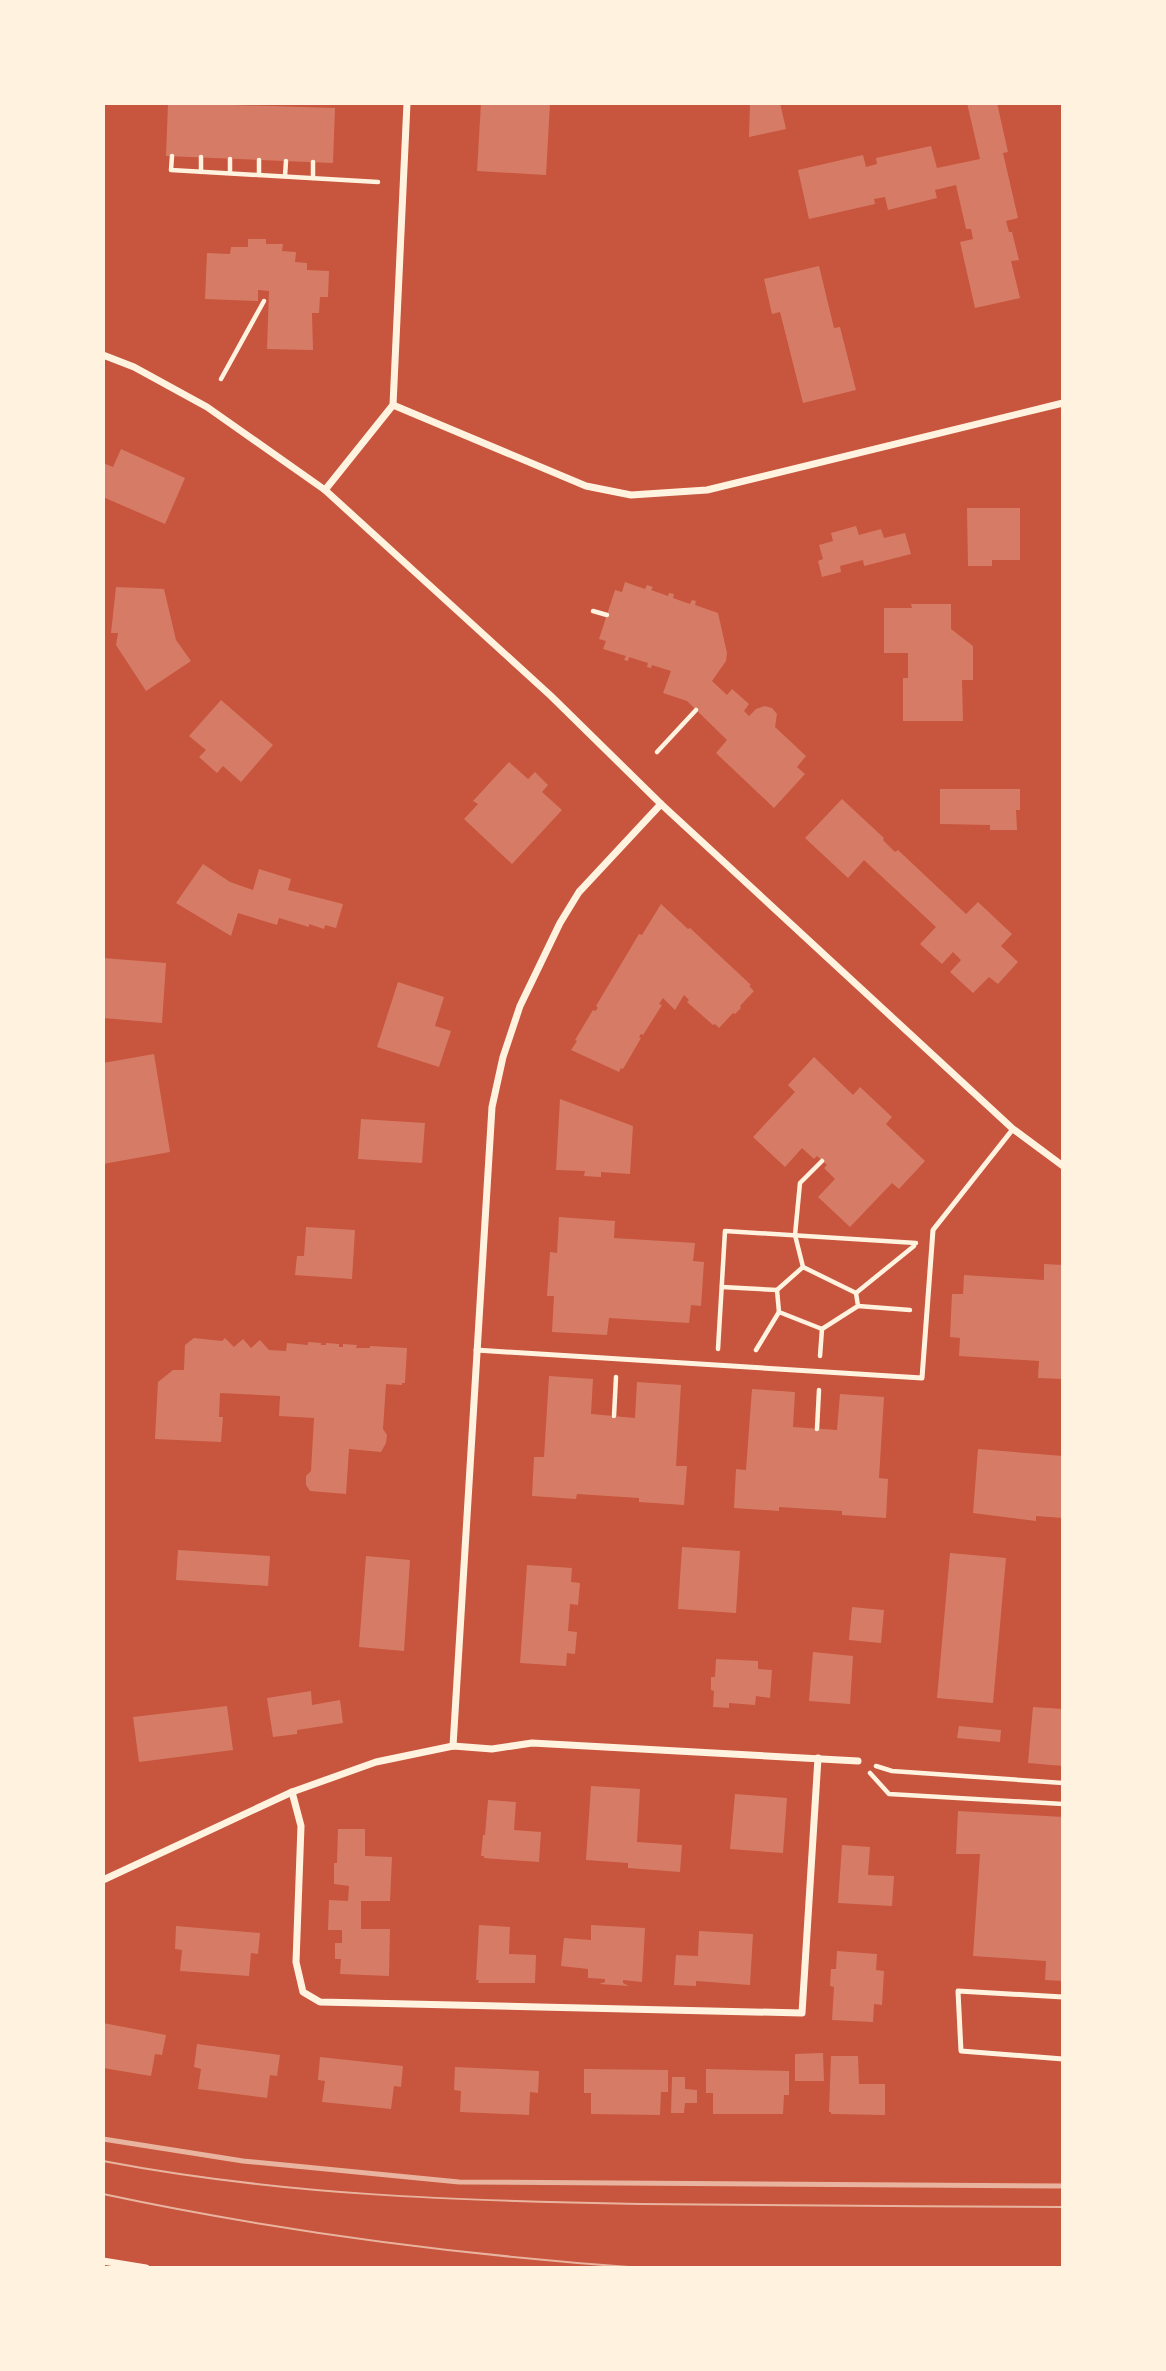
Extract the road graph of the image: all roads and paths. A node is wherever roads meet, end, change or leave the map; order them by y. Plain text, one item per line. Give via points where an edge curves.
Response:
1 (407, 103) edge
2 (172, 156) dead end
3 (201, 157) dead end
4 (230, 159) dead end
5 (259, 160) dead end
6 (286, 161) dead end
7 (313, 162) dead end
8 (201, 172) junction
9 (230, 173) junction
10 (259, 175) junction
11 (285, 176) junction
12 (313, 178) junction
13 (378, 182) dead end
14 (264, 301) dead end
15 (103, 355) edge
16 (222, 379) dead end
17 (1063, 403) edge
18 (393, 405) junction
19 (325, 490) junction
20 (593, 611) dead end
21 (607, 615) dead end
22 (696, 710) dead end
23 (657, 752) dead end
24 (661, 804) junction
25 (1013, 1129) junction
26 (822, 1161) dead end
27 (1063, 1166) edge
28 (795, 1235) junction
29 (803, 1267) junction
30 (722, 1287) junction
31 (777, 1290) junction
32 (856, 1293) junction
33 (858, 1306) junction
34 (779, 1312) junction
35 (926, 1312) junction
36 (476, 1350) junction
37 (617, 1359) junction
38 (717, 1365) junction
39 (751, 1367) junction
40 (819, 1372) junction
41 (614, 1416) dead end
42 (817, 1429) dead end
43 (453, 1746) junction
44 (818, 1758) junction
45 (858, 1761) junction
46 (1063, 1783) edge
47 (292, 1792) junction
48 (1063, 1804) edge
49 (103, 1880) edge
50 (1063, 1997) edge
51 (1063, 2059) edge
52 (103, 2260) edge
53 (146, 2268) edge

1 - 18 street
2 - 8 path via 171,170
3 - 8 path
4 - 9 path
5 - 10 path
6 - 11 path
7 - 12 path
8 - 9 path
9 - 10 path
10 - 11 path
11 - 12 path
12 - 13 path
14 - 16 path
15 - 19 street via 135,367 207,407
17 - 18 street via 707,490 631,495 586,486
18 - 19 street
19 - 24 street via 551,696
20 - 21 path
22 - 23 path
24 - 25 street
24 - 36 street via 579,892 520,1006 492,1107
25 - 27 street
25 - 35 lane via 933,1230
26 - 28 path via 800,1183
28 - 29 path
28 - 30 path via 726,1231
28 - 32 path via 918,1243
29 - 31 path
29 - 32 path
30 - 31 path
30 - 38 path
31 - 34 path
32 - 33 path
33 - 34 path via 822,1329
33 - 35 path
34 - 39 path via 753,1354
35 - 40 lane via 922,1378
36 - 37 lane
36 - 43 street
37 - 38 lane
37 - 41 path
38 - 39 lane
39 - 40 lane
40 - 42 path
43 - 44 street via 492,1749 532,1743
43 - 47 street via 376,1762
44 - 45 street
44 - 47 street via 802,2013 320,2003 303,1992 296,1962 301,1826
45 - 46 path via 892,1770
45 - 48 path via 889,1794
47 - 49 street
50 - 51 lane via 958,1991 961,2051
52 - 53 street

